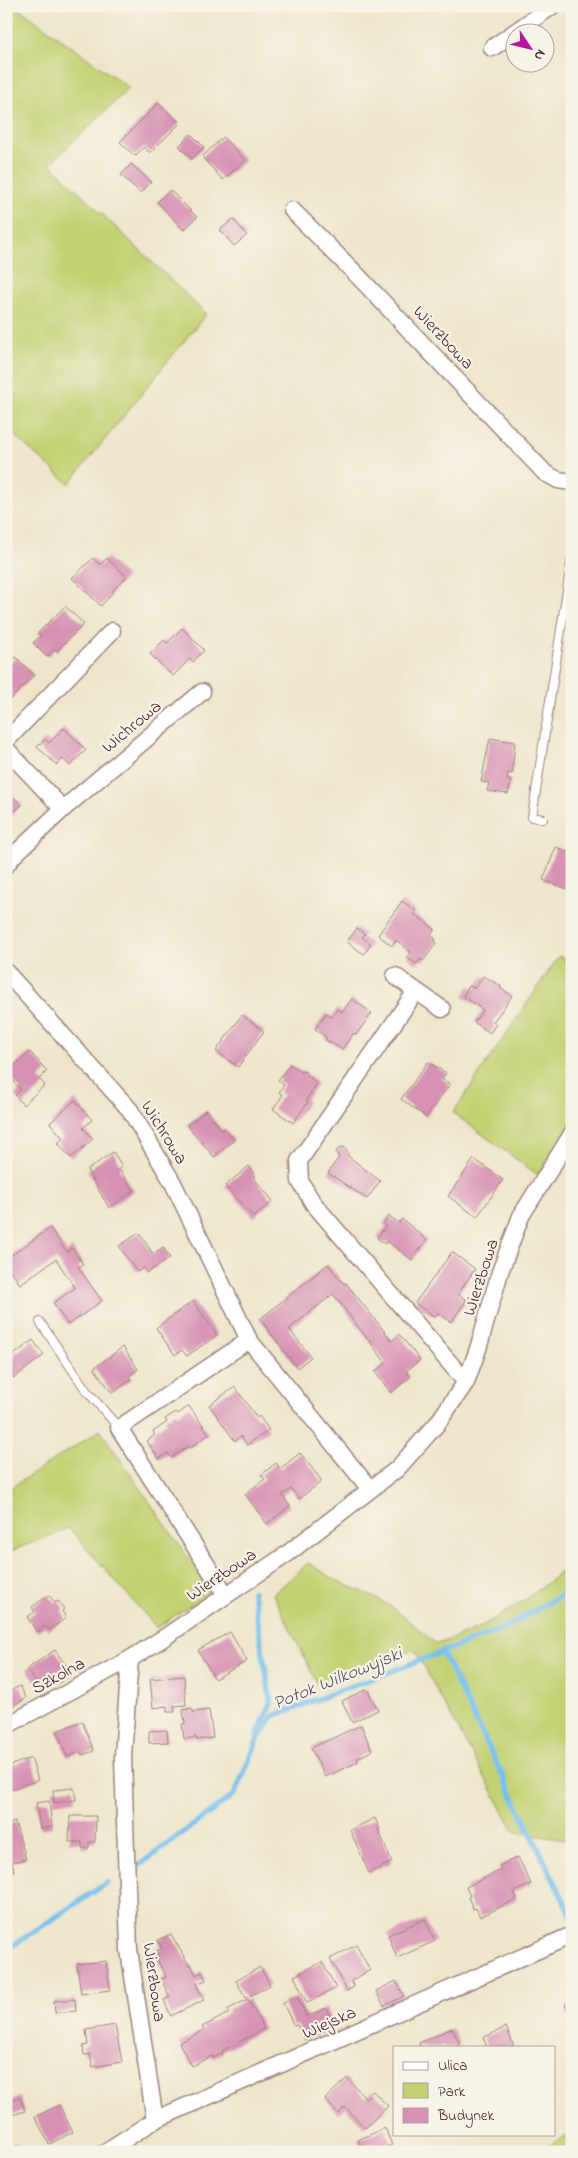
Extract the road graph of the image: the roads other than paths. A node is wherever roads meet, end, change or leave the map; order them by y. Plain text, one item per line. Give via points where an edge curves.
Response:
1 (552, 6) edge
2 (492, 48) dead end
3 (292, 210) dead end
4 (572, 482) edge
5 (572, 558) edge
6 (112, 631) dead end
7 (202, 692) dead end
8 (6, 741) edge
9 (6, 749) edge
10 (63, 809) junction
11 (543, 819) dead end
12 (6, 866) edge
13 (6, 972) edge
14 (395, 976) dead end
15 (416, 991) junction
16 (442, 1008) dead end
17 (572, 1134) edge
18 (40, 1322) dead end
19 (249, 1340) junction
20 (466, 1382) junction
21 (119, 1428) junction
22 (370, 1490) junction
23 (226, 1595) junction
24 (130, 1659) junction
25 (6, 1726) edge
26 (572, 1935) edge
27 (154, 2120) junction
28 (105, 2152) edge

1 - 2 street
3 - 4 street, Wierzbowa via 545,473 558,480
5 - 11 lane via 532,817
6 - 8 street
7 - 10 street, Wichrowa
9 - 10 street
10 - 12 street, Wichrowa
13 - 19 street, Wichrowa via 130,1110 173,1182
14 - 15 street
15 - 16 street
15 - 20 street via 298,1161 300,1181 313,1203
17 - 20 street, Wierzbowa via 521,1216
18 - 21 lane via 86,1390
19 - 21 street
19 - 22 street, Wichrowa
20 - 22 street, Wierzbowa via 437,1424 397,1469
21 - 23 street
22 - 23 street, Wierzbowa via 288,1554
23 - 24 street, Wierzbowa
24 - 25 street, Szkolna
24 - 27 street, Wierzbowa via 123,1756 129,1950
26 - 27 street, Wiejska
27 - 28 street, Wiejska

